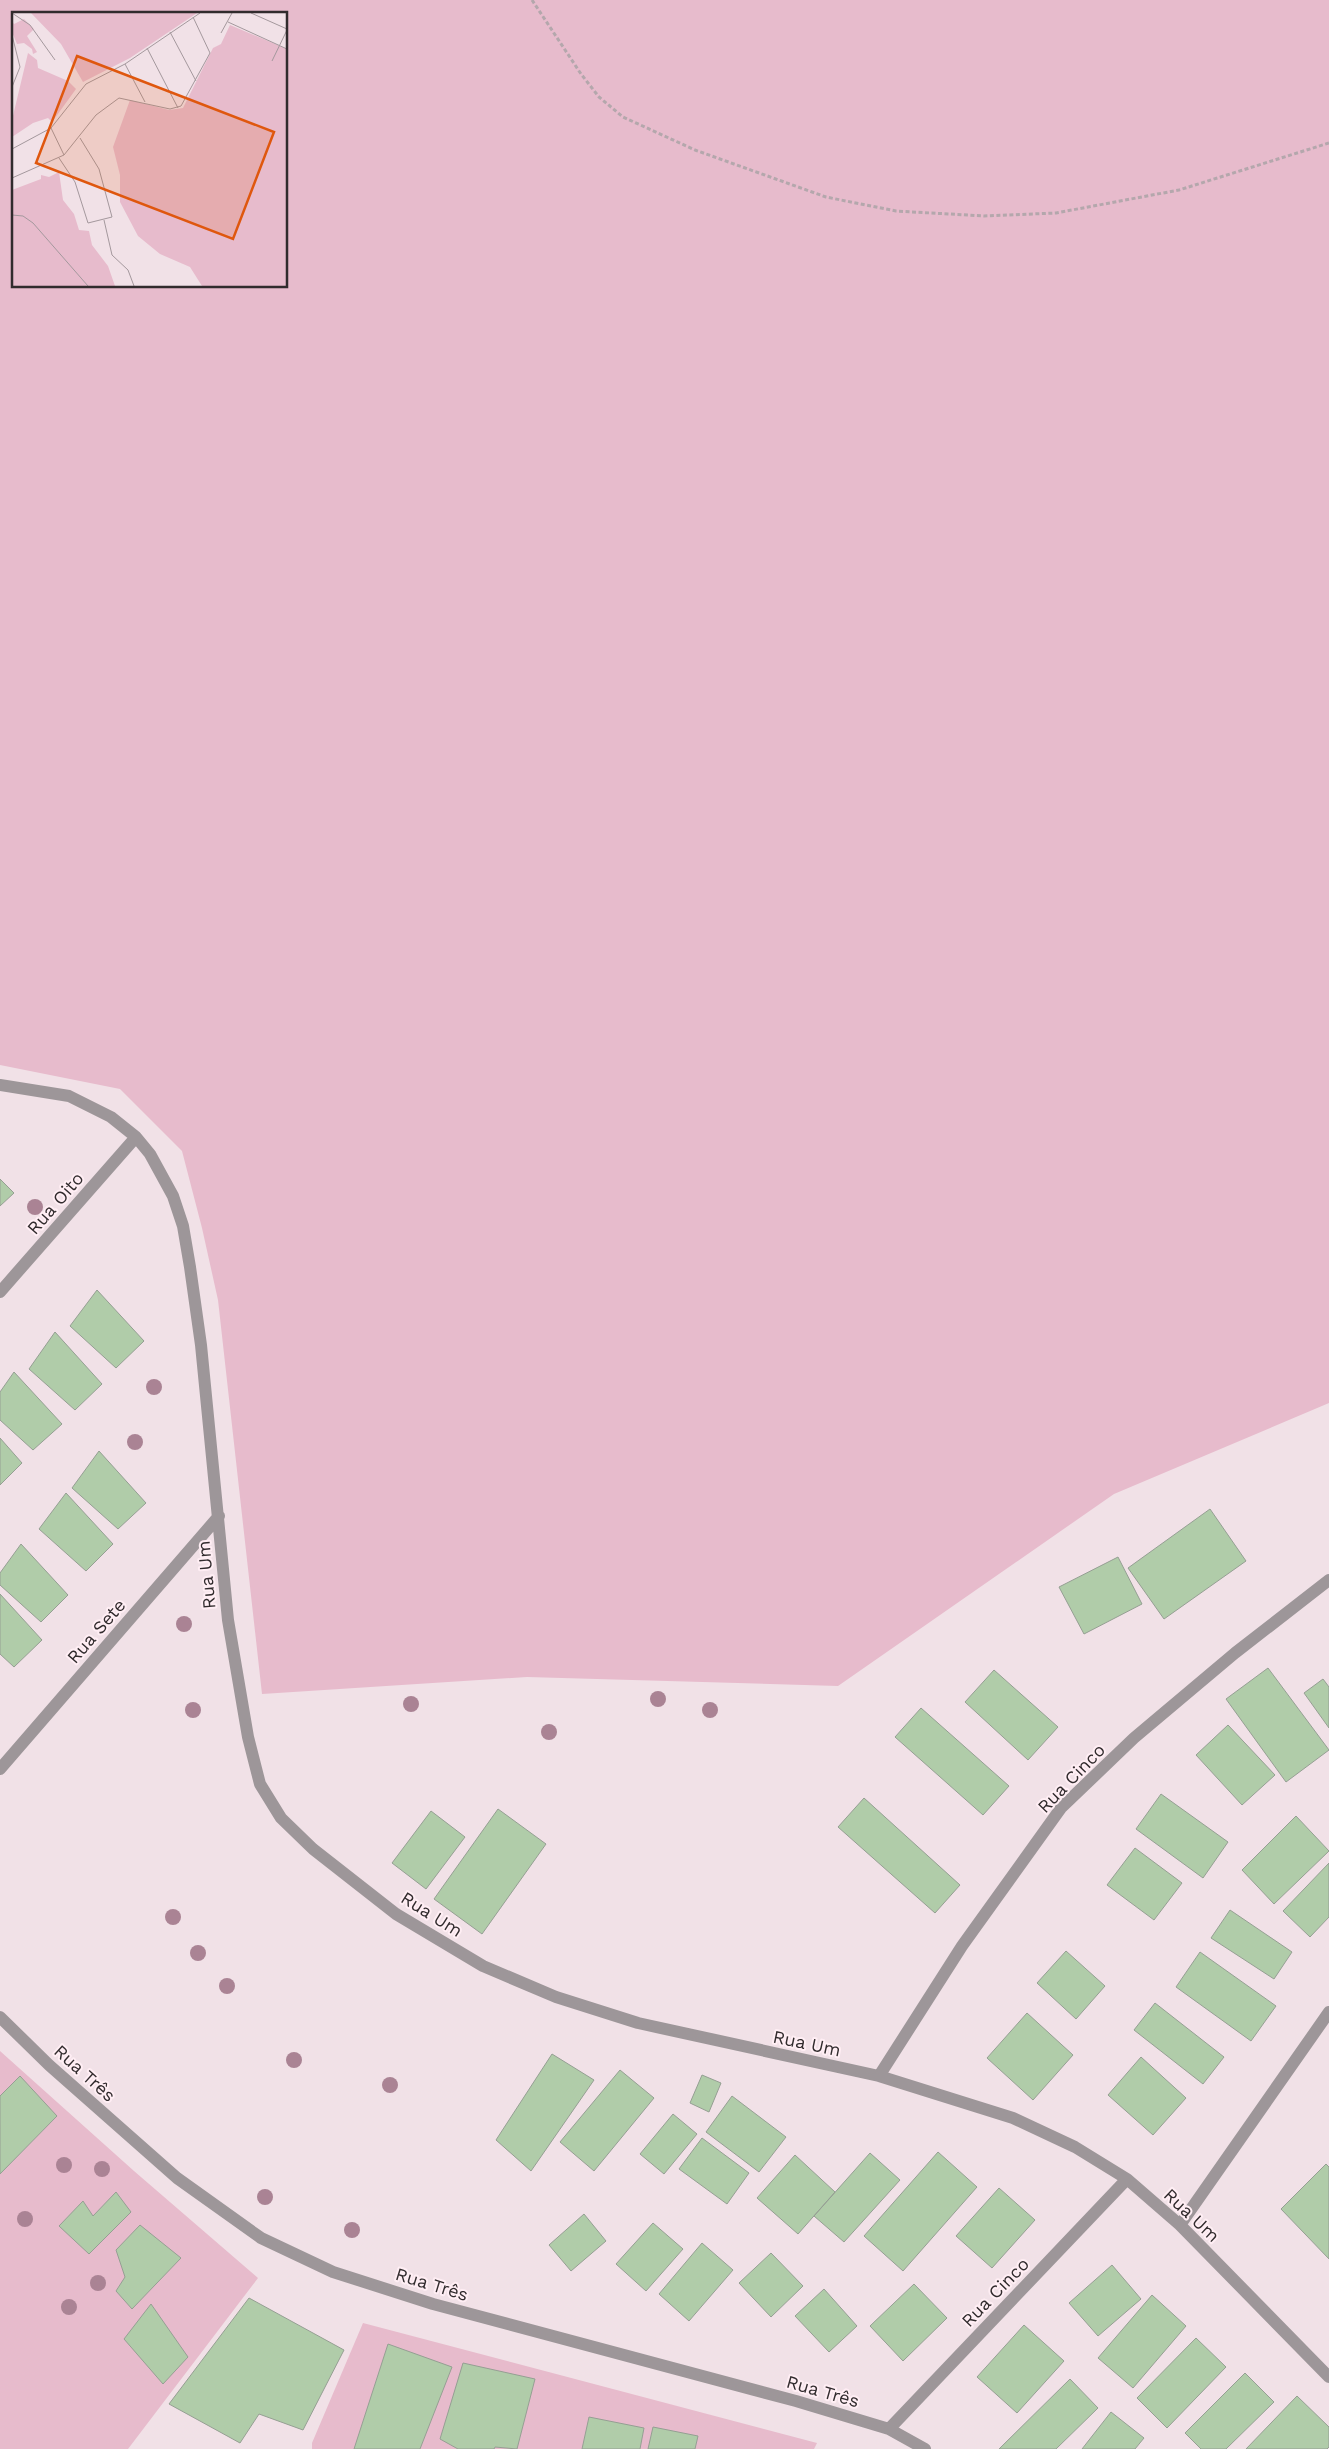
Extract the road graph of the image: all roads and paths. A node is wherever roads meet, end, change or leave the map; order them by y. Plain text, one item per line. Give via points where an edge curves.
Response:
1 (532, 0) edge
2 (1329, 143) edge
3 (0, 1085) edge
4 (136, 1137) junction
5 (0, 1292) edge
6 (219, 1516) junction
7 (1329, 1580) edge
8 (0, 1770) edge
9 (1329, 2012) edge
10 (0, 2018) edge
11 (879, 2076) junction
12 (1127, 2179) junction
13 (1180, 2225) junction
14 (1329, 2377) edge
15 (889, 2429) junction
16 (925, 2449) edge

1 - 2 path via 581,74 623,117 695,150 826,197 896,211 984,216 1056,213 1179,190
3 - 4 street, Rua Um via 68,1096 111,1117
4 - 5 street, Rua Oito
4 - 6 street, Rua Um via 164,1177 183,1226 201,1344
6 - 8 street, Rua Sete
6 - 11 street, Rua Um via 228,1620 248,1737 260,1784 281,1818 313,1849 396,1914 483,1966 556,1996 638,2023
7 - 11 street, Rua Cinco via 1134,1738 1061,1808 962,1946
9 - 13 street
10 - 15 street, Rua Três via 177,2178 261,2238 333,2272 433,2304
11 - 12 street, Rua Um via 1013,2118 1076,2147
12 - 13 street, Rua Um
12 - 15 street, Rua Cinco
13 - 14 street, Rua Um
15 - 16 street, Rua Três

